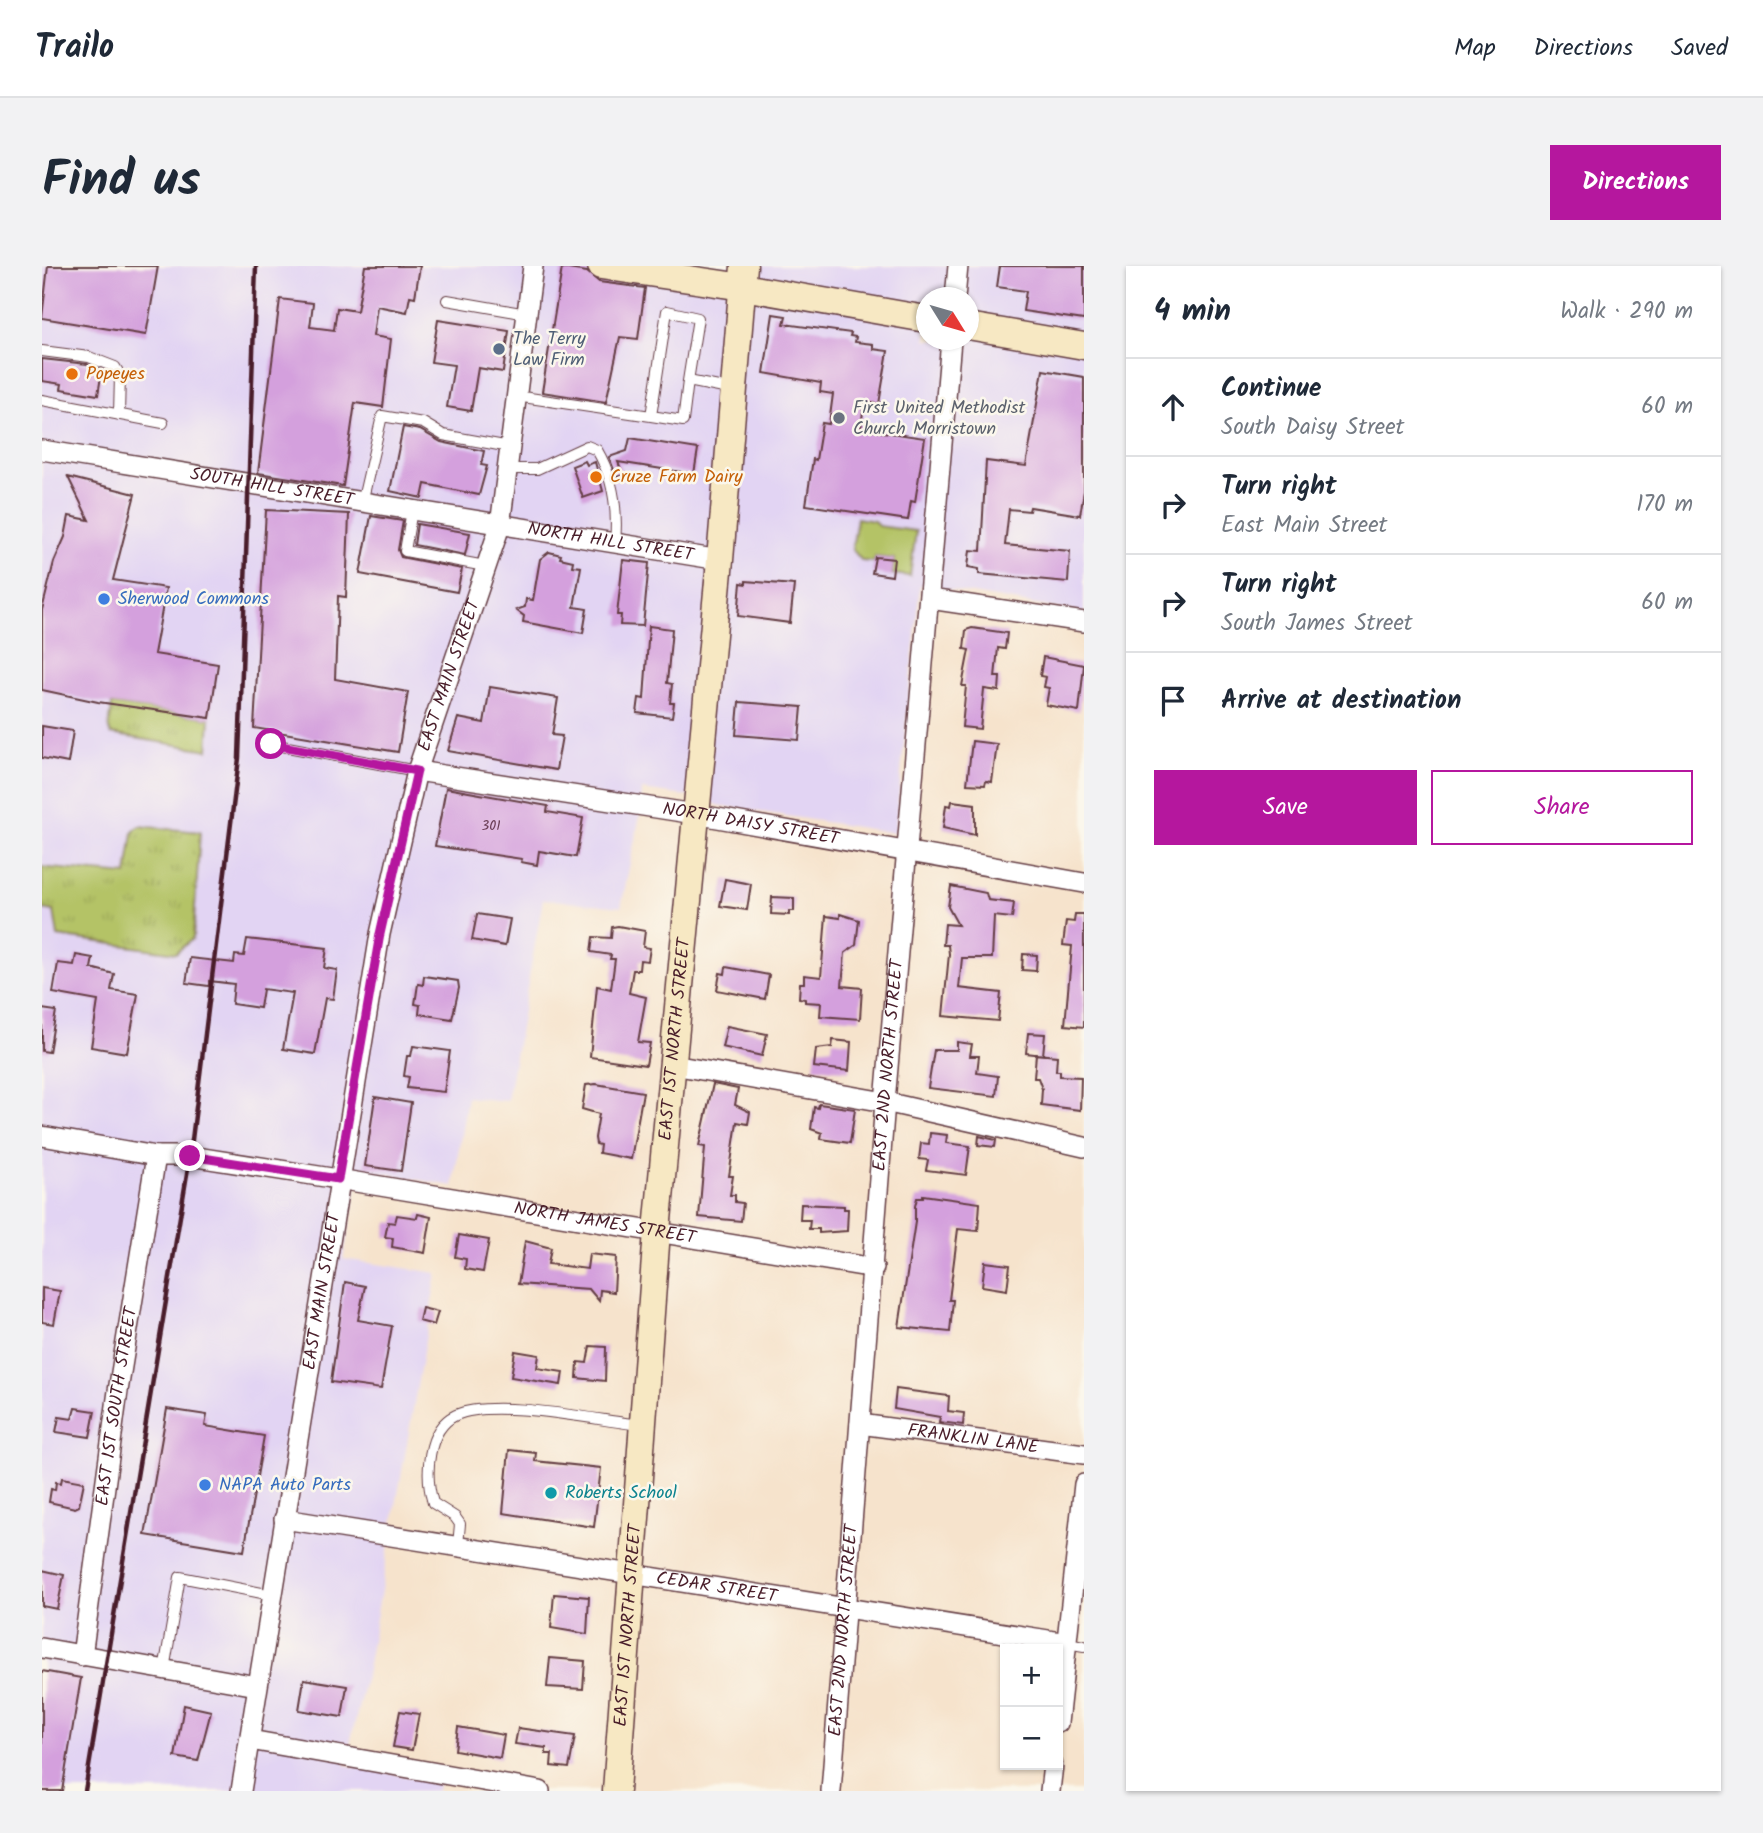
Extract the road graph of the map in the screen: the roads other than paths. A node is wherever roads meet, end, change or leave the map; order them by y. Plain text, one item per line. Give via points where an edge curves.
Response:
1 (533, 266) edge
2 (601, 266) edge
3 (958, 266) edge
4 (744, 276) edge
5 (956, 287) edge
6 (447, 300) dead end
7 (527, 314) junction
8 (916, 317) edge
9 (979, 328) edge
10 (1084, 346) edge
11 (950, 350) edge
12 (42, 351) edge
13 (688, 381) junction
14 (735, 390) junction
15 (516, 396) junction
16 (42, 400) edge
17 (119, 415) junction
18 (651, 416) junction
19 (163, 424) dead end
20 (510, 447) junction
21 (42, 450) edge
22 (507, 469) junction
23 (362, 502) junction
24 (412, 510) junction
25 (500, 526) junction
26 (614, 543) junction
27 (720, 560) junction
28 (485, 566) junction
29 (930, 598) junction
30 (1084, 622) edge
31 (271, 744) dead end
32 (417, 771) junction
33 (695, 814) junction
34 (909, 851) junction
35 (1084, 883) edge
36 (673, 1065) junction
37 (885, 1102) junction
38 (42, 1136) edge
39 (1084, 1147) edge
40 (156, 1156) junction
41 (338, 1179) junction
42 (657, 1231) junction
43 (874, 1268) junction
44 (860, 1424) junction
45 (644, 1426) junction
46 (1084, 1454) edge
47 (1084, 1484) edge
48 (284, 1519) junction
49 (458, 1545) junction
50 (634, 1572) junction
51 (271, 1595) junction
52 (845, 1610) junction
53 (1075, 1645) edge
54 (42, 1648) edge
55 (82, 1656) junction
56 (164, 1670) junction
57 (257, 1686) junction
58 (1061, 1707) edge
59 (250, 1740) junction
60 (1052, 1770) edge
61 (241, 1791) edge
62 (540, 1791) edge
63 (616, 1791) edge
64 (831, 1791) edge
65 (1050, 1791) edge

1 - 7 street, EAST MAIN STREET
2 - 4 main road
3 - 5 street
4 - 8 main road
4 - 14 main road, EAST 1ST NORTH STREET
6 - 7 lane
7 - 15 street, EAST MAIN STREET
9 - 10 main road
11 - 29 street, EAST 2ND NORTH STREET
12 - 17 lane via 110,362 120,375
13 - 14 lane
13 - 18 lane via 683,421
13 - 18 lane via 698,317 667,311
14 - 27 main road, EAST 1ST NORTH STREET
15 - 18 lane
15 - 20 street, EAST MAIN STREET
16 - 17 lane
17 - 19 lane
20 - 22 street, EAST MAIN STREET
20 - 23 lane via 443,435 423,423 382,416
21 - 23 street, SOUTH HILL STREET
22 - 25 street, EAST MAIN STREET
22 - 26 lane via 533,470 587,446 597,450 618,515
23 - 24 street, SOUTH HILL STREET
24 - 25 street, SOUTH HILL STREET
24 - 28 lane via 405,551
25 - 26 street, NORTH HILL STREET
25 - 28 street, EAST MAIN STREET
26 - 27 street, NORTH HILL STREET
27 - 33 main road, EAST 1ST NORTH STREET
28 - 32 street, EAST MAIN STREET
29 - 30 street
29 - 34 street, EAST 2ND NORTH STREET
31 - 32 lane
32 - 33 street, NORTH DAISY STREET
32 - 41 street, EAST MAIN STREET via 380,934
33 - 34 street, NORTH DAISY STREET
33 - 36 main road, EAST 1ST NORTH STREET
34 - 35 street, NORTH DAISY STREET
34 - 37 street, EAST 2ND NORTH STREET
36 - 37 street
36 - 42 main road, EAST 1ST NORTH STREET
37 - 39 street
37 - 43 street, EAST 2ND NORTH STREET
38 - 40 street, NORTH JAMES STREET
40 - 41 street, NORTH JAMES STREET via 190,1156
40 - 55 street, EAST 1ST SOUTH STREET
41 - 42 street, NORTH JAMES STREET
41 - 48 street, EAST MAIN STREET
42 - 43 street, NORTH JAMES STREET
42 - 45 main road, EAST 1ST NORTH STREET
43 - 44 street, EAST 2ND NORTH STREET
44 - 46 street, FRANKLIN LANE
44 - 52 street, EAST 2ND NORTH STREET
45 - 49 lane via 501,1409 455,1416 432,1443 429,1489 433,1503 460,1524
45 - 50 main road, EAST 1ST NORTH STREET
47 - 53 street
48 - 49 street, CEDAR STREET
48 - 51 street, EAST MAIN STREET
49 - 50 street, CEDAR STREET
50 - 52 street, CEDAR STREET
50 - 63 main road, EAST 1ST NORTH STREET
51 - 56 lane via 180,1577
51 - 57 street, EAST MAIN STREET
52 - 53 street, CEDAR STREET
52 - 64 street, EAST 2ND NORTH STREET
53 - 58 street
54 - 55 street
55 - 56 street
56 - 57 street
57 - 59 street, EAST MAIN STREET
59 - 61 street, EAST MAIN STREET
59 - 62 street
60 - 65 street

